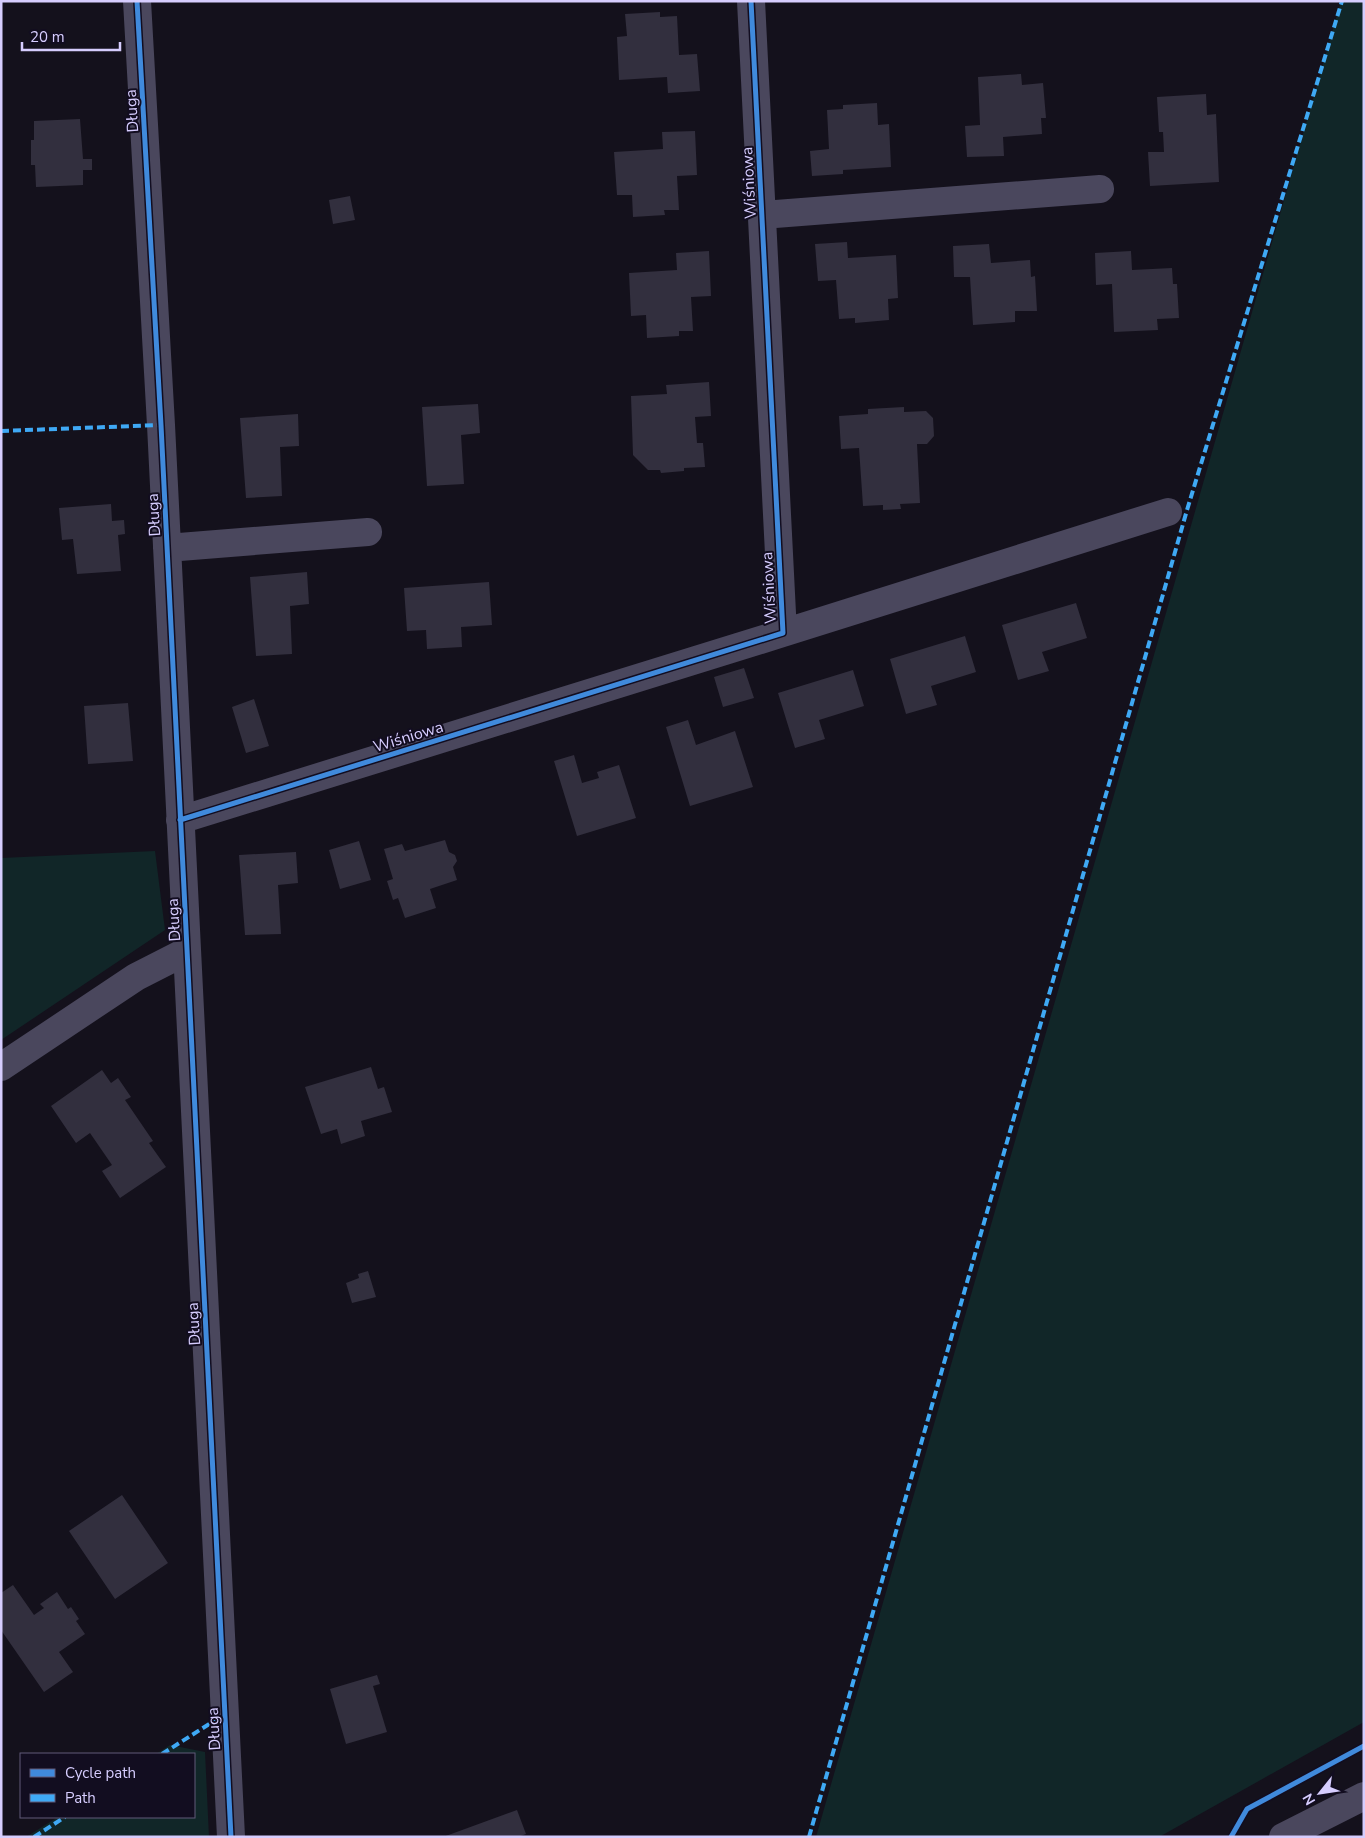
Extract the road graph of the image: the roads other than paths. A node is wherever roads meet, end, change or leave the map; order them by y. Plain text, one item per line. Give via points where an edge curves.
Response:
1 (137, 1) edge
2 (751, 1) edge
3 (1100, 189) dead end
4 (762, 215) junction
5 (1168, 512) dead end
6 (368, 532) dead end
7 (167, 548) junction
8 (783, 633) junction
9 (180, 820) junction
10 (187, 951) junction
11 (1, 1067) edge
12 (1364, 1796) edge
13 (230, 1837) edge
14 (1283, 1837) edge

1 - 7 street, Długa
2 - 4 street, Wiśniowa
3 - 4 street, Wiśniowa
4 - 8 street, Wiśniowa
5 - 8 street
6 - 7 street, Długa
7 - 9 street, Długa
8 - 9 street, Wiśniowa
9 - 10 street, Długa
10 - 11 street, Długa via 136,977
10 - 13 street, Długa
12 - 14 street

